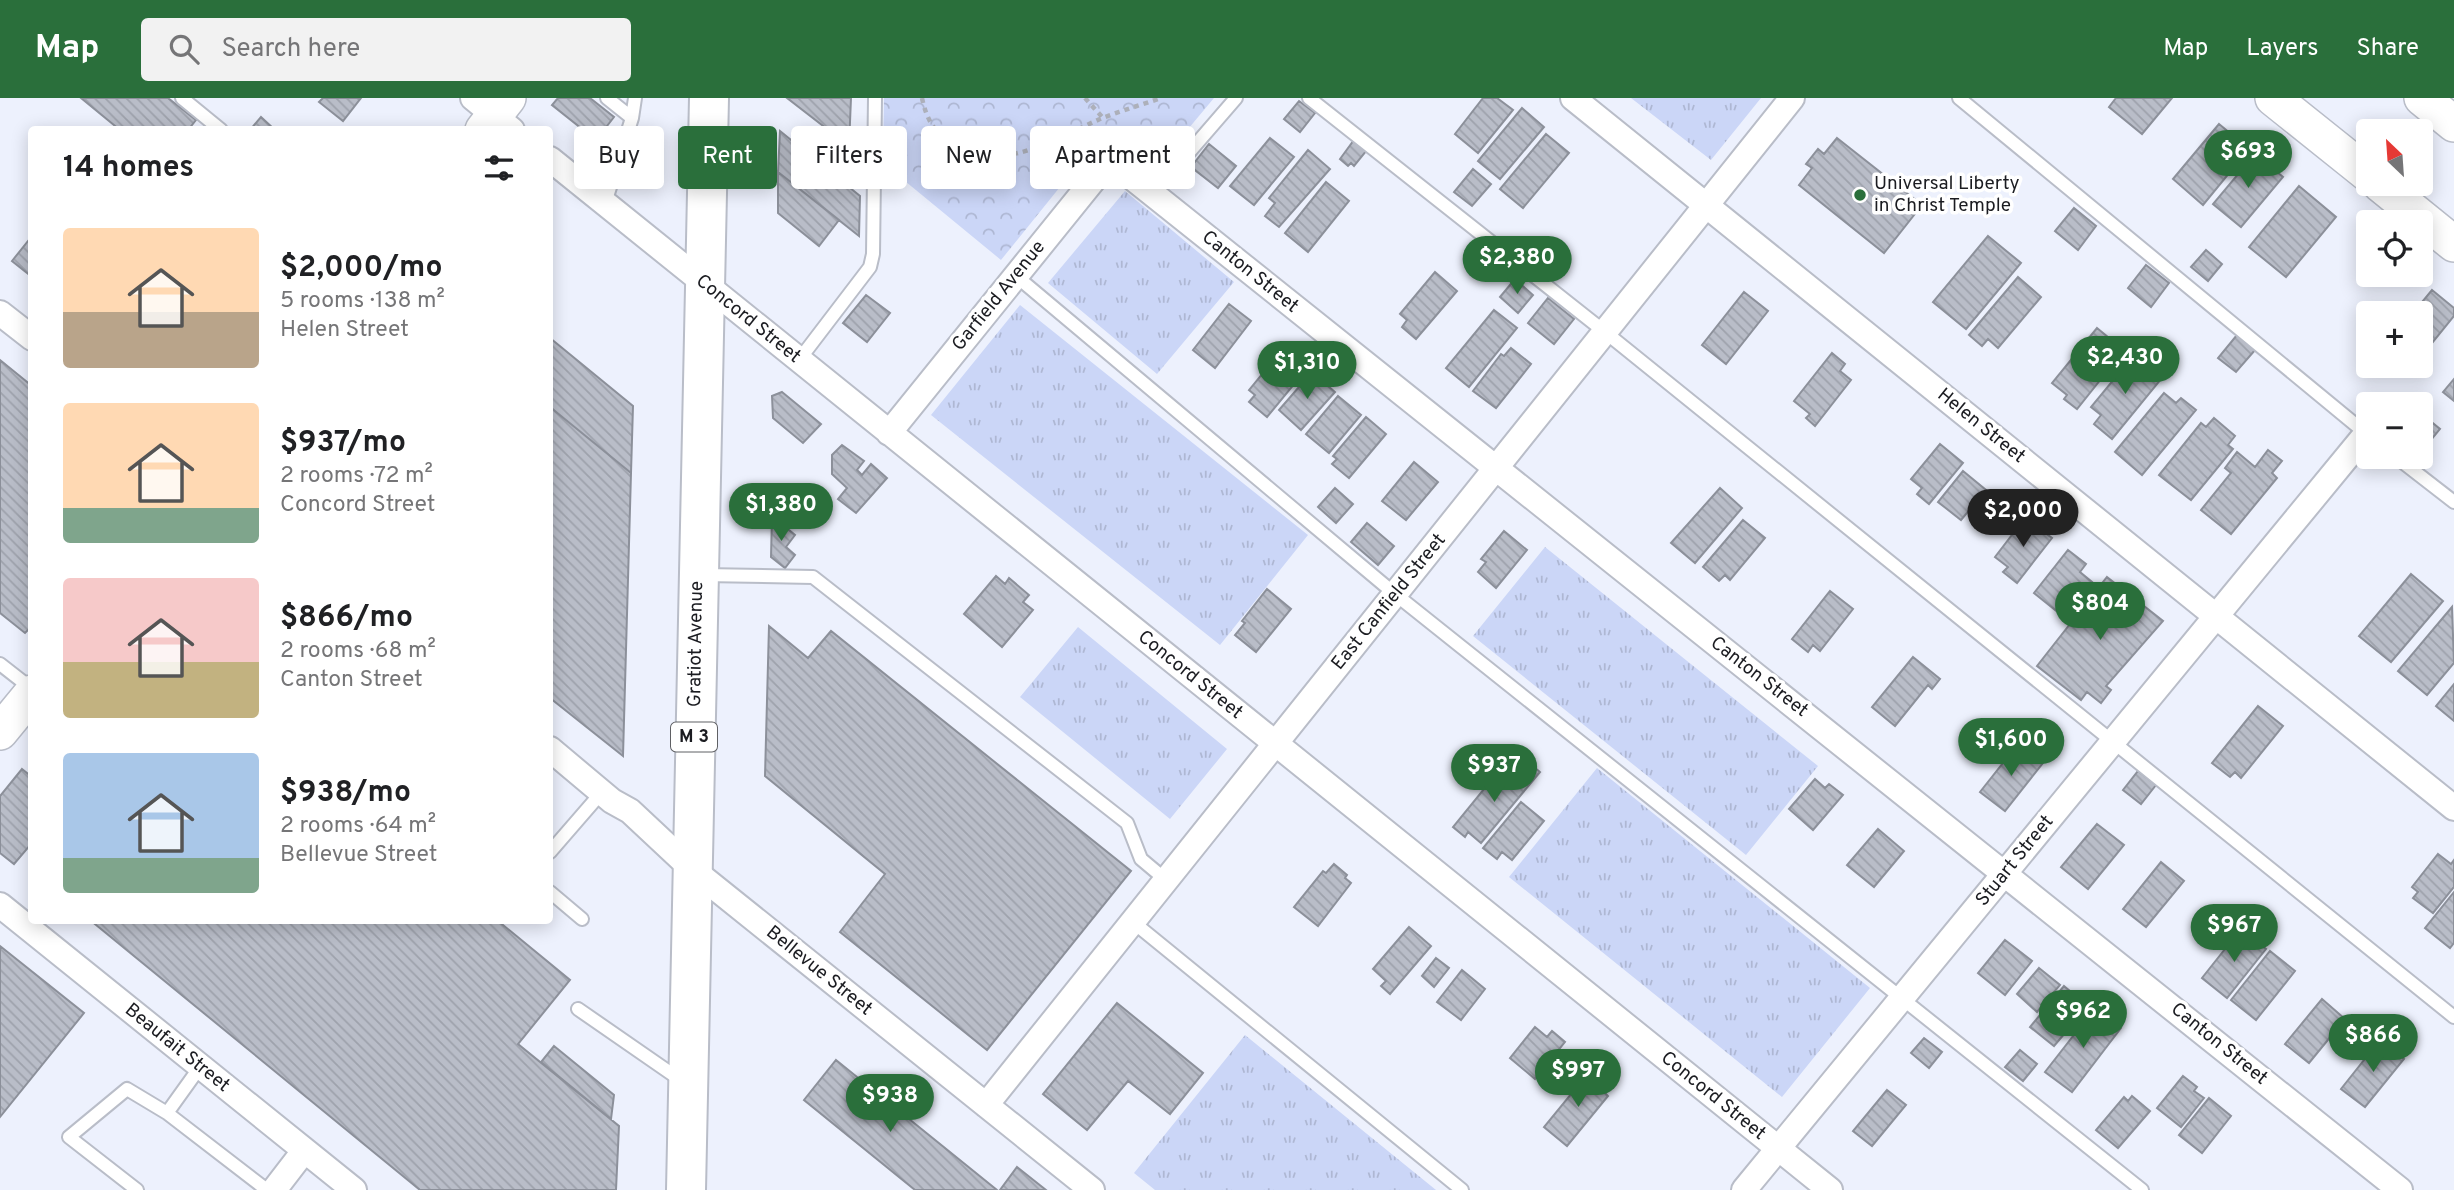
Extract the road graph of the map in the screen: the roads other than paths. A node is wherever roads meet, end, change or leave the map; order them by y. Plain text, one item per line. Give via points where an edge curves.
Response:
1 (182, 98) edge
2 (607, 98) edge
3 (635, 98) edge
4 (709, 98) edge
5 (875, 98) edge
6 (1236, 98) edge
7 (1309, 98) edge
8 (1573, 98) edge
9 (1792, 98) edge
10 (1959, 98) edge
11 (2273, 98) edge
12 (2422, 98) edge
13 (632, 118) junction
14 (2454, 124) edge
15 (216, 126) edge
16 (553, 161) edge
17 (2356, 164) edge
18 (1085, 189) edge
19 (1147, 189) edge
20 (1153, 194) junction
21 (2394, 196) edge
22 (605, 203) junction
23 (1706, 205) junction
24 (2454, 244) edge
25 (1016, 276) junction
26 (703, 284) junction
27 (0, 313) edge
28 (1605, 331) junction
29 (28, 335) edge
30 (799, 360) junction
31 (2356, 426) edge
32 (889, 433) junction
33 (2356, 448) edge
34 (1496, 468) junction
35 (2411, 469) edge
36 (2454, 502) edge
37 (698, 575) junction
38 (1395, 594) junction
39 (2216, 616) junction
40 (0, 664) edge
41 (28, 688) edge
42 (28, 696) edge
43 (0, 732) edge
44 (2113, 741) junction
45 (1276, 744) junction
46 (553, 751) edge
47 (602, 792) junction
48 (2454, 808) edge
49 (553, 849) edge
50 (692, 869) junction
51 (2005, 872) junction
52 (1167, 880) junction
53 (553, 895) edge
54 (0, 905) edge
55 (582, 919) dead end
56 (1133, 922) junction
57 (1903, 997) junction
58 (578, 1009) dead end
59 (2454, 1017) edge
60 (200, 1067) junction
61 (688, 1085) junction
62 (986, 1105) junction
63 (167, 1113) junction
64 (1778, 1148) junction
65 (304, 1152) junction
66 (137, 1190) edge
67 (267, 1190) edge
68 (274, 1190) edge
69 (354, 1190) edge
70 (686, 1190) edge
71 (1091, 1190) edge
72 (1461, 1190) edge
73 (1744, 1190) edge
74 (1830, 1190) edge
75 (2142, 1190) edge
76 (2400, 1190) edge

1 - 15 lane
2 - 13 lane
3 - 13 lane
4 - 26 main road, Gratiot Avenue / M 3
5 - 30 lane via 870,267
6 - 20 lane
7 - 28 lane
8 - 23 street, Helen Street
9 - 23 street, East Canfield Street
10 - 31 lane
11 - 17 main road
12 - 14 main road
13 - 22 lane
16 - 22 street, Concord Street
18 - 25 street, Garfield Avenue
19 - 20 street, Canton Street
20 - 34 street, Canton Street
21 - 24 main road
22 - 26 street, Concord Street
23 - 28 street, East Canfield Street
23 - 39 street, Helen Street
25 - 32 street, Garfield Avenue
25 - 38 lane
26 - 30 street, Concord Street
26 - 37 main road, Gratiot Avenue / M 3
27 - 29 street
28 - 34 street, East Canfield Street
28 - 44 lane
30 - 32 street, Concord Street
32 - 45 street, Concord Street
33 - 39 street, Stuart Street
34 - 38 street, East Canfield Street
34 - 51 street, Canton Street
35 - 36 lane
37 - 50 main road, Gratiot Avenue / M 3
37 - 52 lane via 813,577 1127,823 1141,859
38 - 45 street, East Canfield Street
38 - 57 lane
39 - 44 street, Stuart Street
39 - 48 street, Helen Street
40 - 41 lane
42 - 43 main road
44 - 51 street, Stuart Street
44 - 59 lane
45 - 52 street, East Canfield Street
45 - 64 street, Concord Street
46 - 47 street, Bellevue Street
47 - 49 lane
47 - 50 street, Bellevue Street via 630,811
50 - 61 main road, Gratiot Avenue / M 3
50 - 62 street, Bellevue Street
51 - 57 street, Stuart Street
51 - 76 street, Canton Street
52 - 56 street, East Canfield Street
53 - 55 lane
54 - 60 street, Beaufait Street
56 - 62 street, East Canfield Street
56 - 72 lane
57 - 64 street, Stuart Street
57 - 75 lane
58 - 61 lane
60 - 63 lane
60 - 65 street, Beaufait Street
61 - 70 main road, Gratiot Avenue / M 3
62 - 71 street, Bellevue Street
63 - 66 lane via 127,1089 69,1137
63 - 67 lane
64 - 73 street, Stuart Street
64 - 74 street, Concord Street
65 - 68 street
65 - 69 street, Beaufait Street

